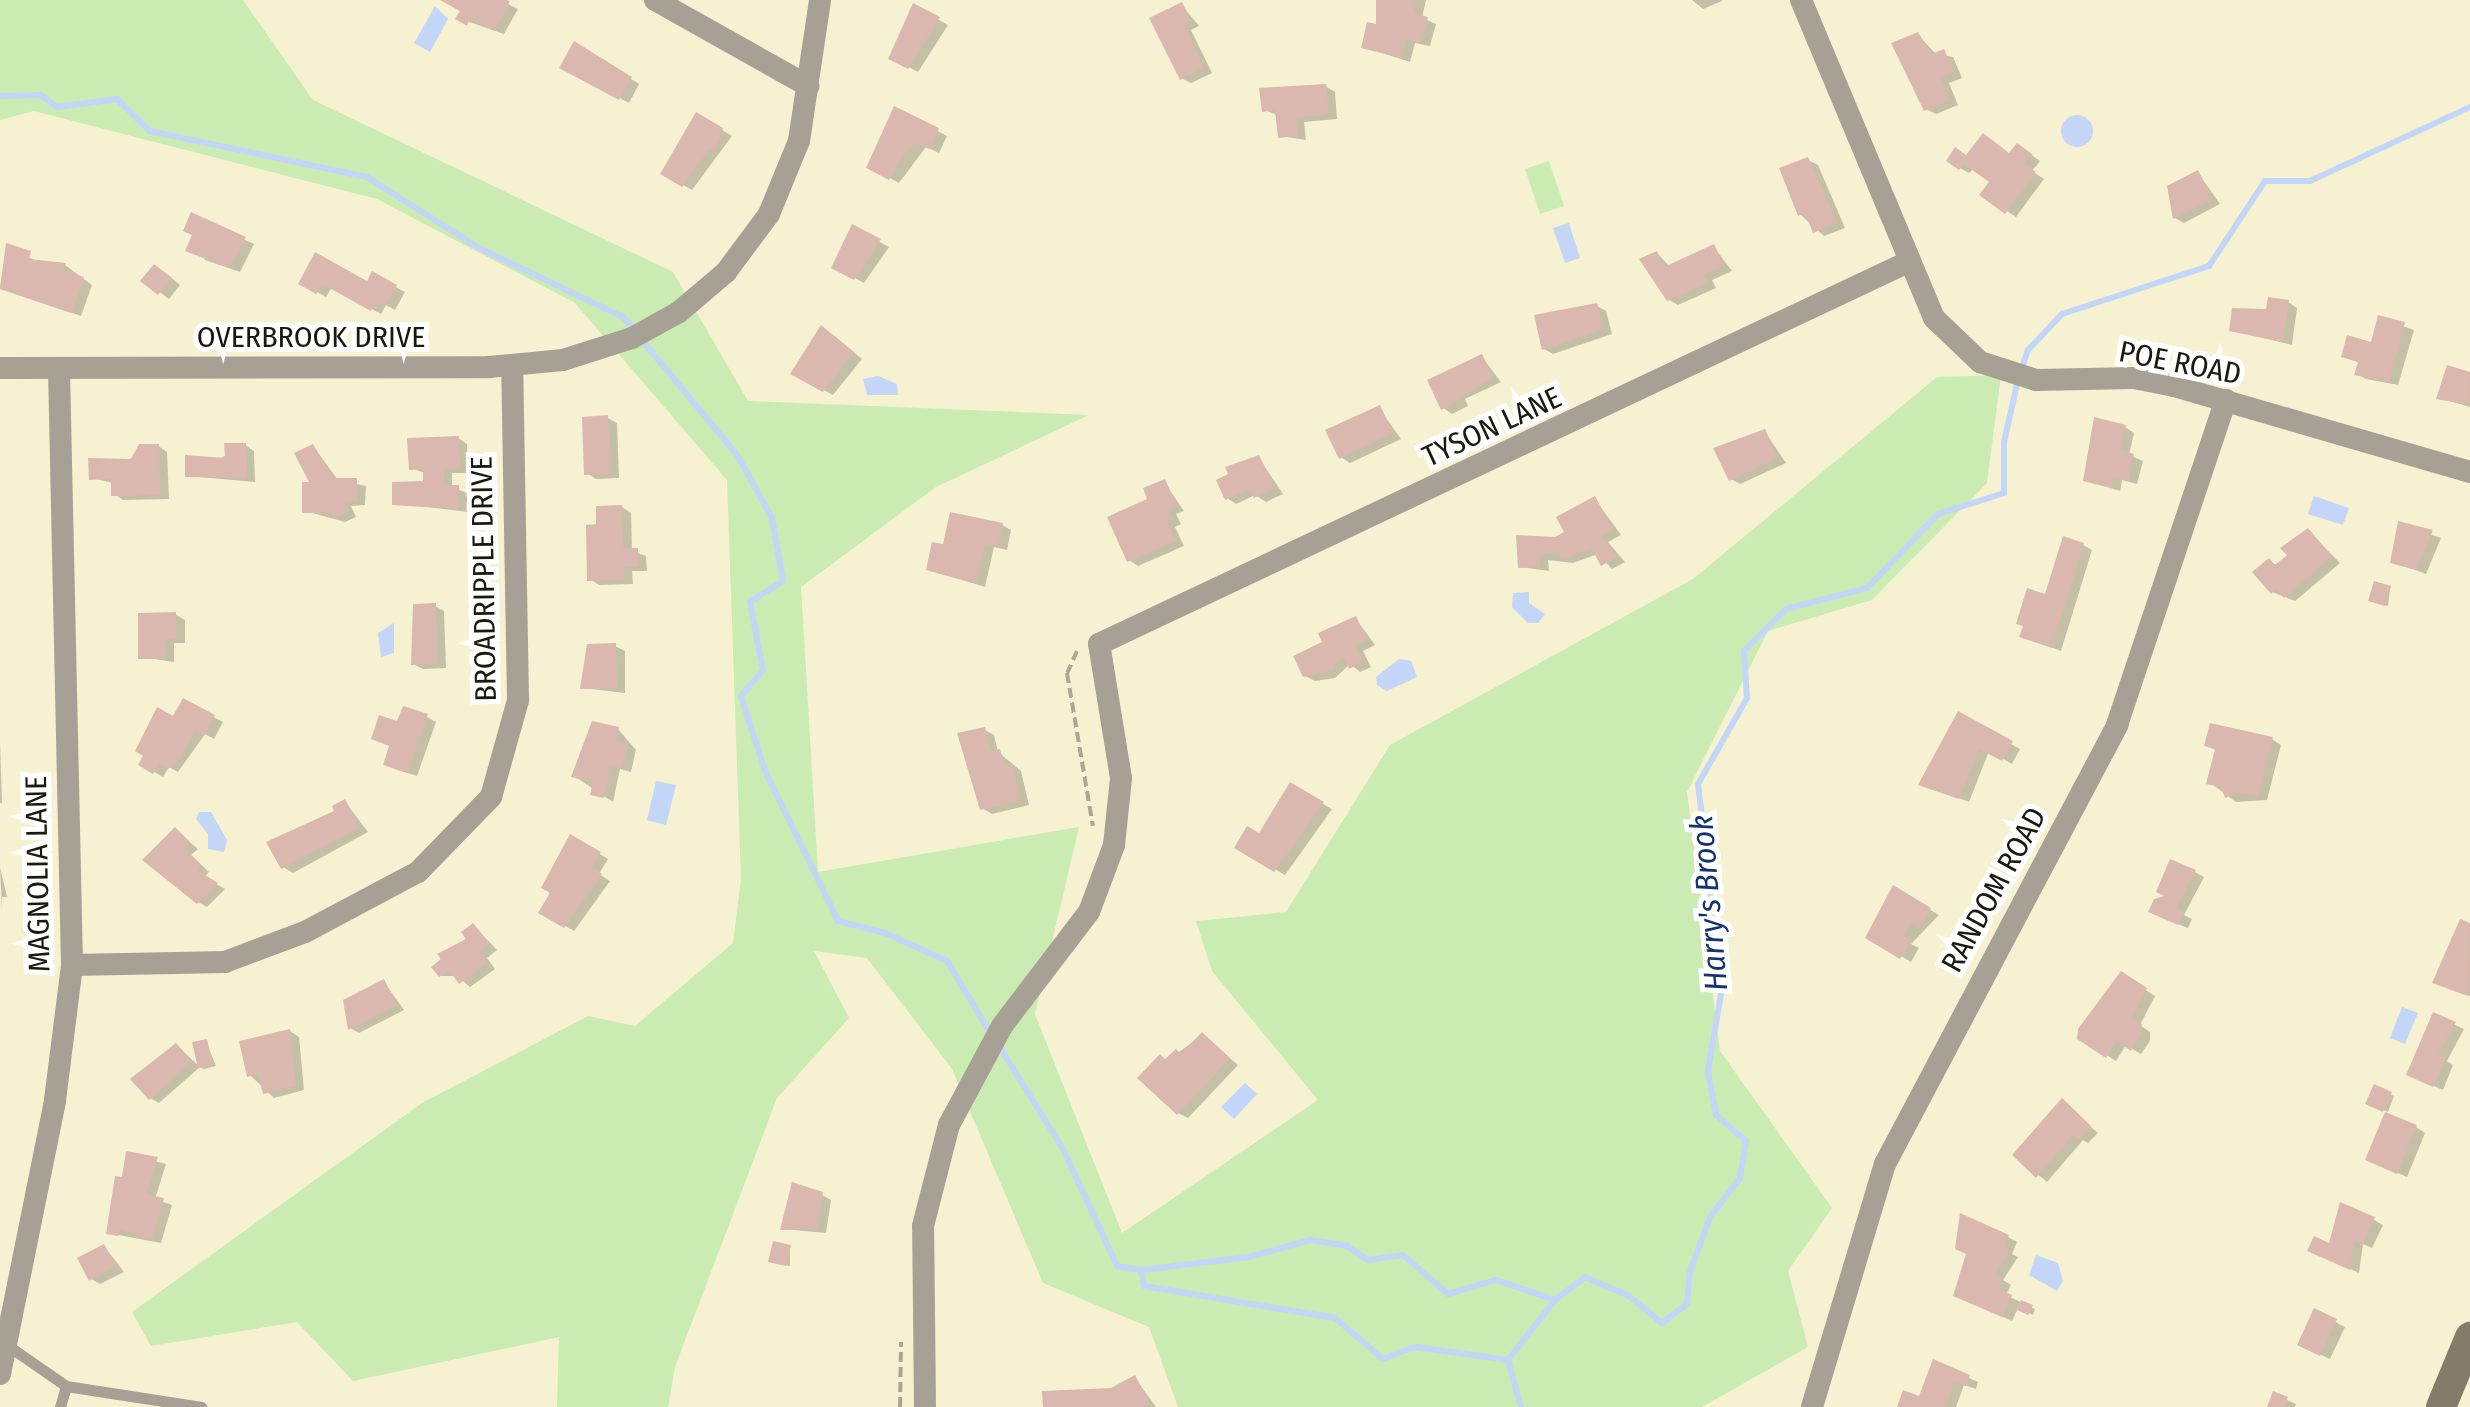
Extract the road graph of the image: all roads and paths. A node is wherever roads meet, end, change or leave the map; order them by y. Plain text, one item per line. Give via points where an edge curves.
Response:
1 (656, 0) edge
2 (820, 0) edge
3 (1801, 0) edge
4 (808, 86) junction
5 (1910, 261) junction
6 (512, 365) junction
7 (0, 368) edge
8 (59, 368) junction
9 (2226, 400) junction
10 (2470, 472) edge
11 (1090, 646) junction
12 (1093, 828) dead end
13 (72, 965) junction
14 (2470, 1336) edge
15 (7, 1345) junction
16 (0, 1374) edge
17 (66, 1386) junction
18 (86, 1390) junction
19 (60, 1407) edge
20 (81, 1407) edge
21 (200, 1407) edge
22 (924, 1407) edge
23 (1812, 1407) edge
24 (2441, 1407) edge

1 - 4 street
2 - 4 street, OVERBROOK DRIVE
3 - 5 street, POE ROAD
4 - 6 street, OVERBROOK DRIVE via 787,176 749,244 695,300 619,343
5 - 9 street, POE ROAD via 1934,318 1980,362 2036,380 2134,378
5 - 11 street, TYSON LANE
6 - 8 street, OVERBROOK DRIVE
6 - 13 street, BROADRIPPLE DRIVE via 518,700 491,797 418,872 305,932 225,962
7 - 8 street, OVERBROOK DRIVE
8 - 13 street, MAGNOLIA LANE
9 - 10 street, POE ROAD
9 - 23 street, RANDOM ROAD via 2117,725 1884,1164
11 - 12 path via 1067,673
11 - 22 street via 1121,778 1114,845 1089,912 1002,1026 949,1126 923,1226
13 - 15 street, MAGNOLIA LANE via 55,1100
14 - 24 main road
15 - 16 street, MAGNOLIA LANE
15 - 17 lane
17 - 18 lane
17 - 19 lane
18 - 20 lane
18 - 21 lane

